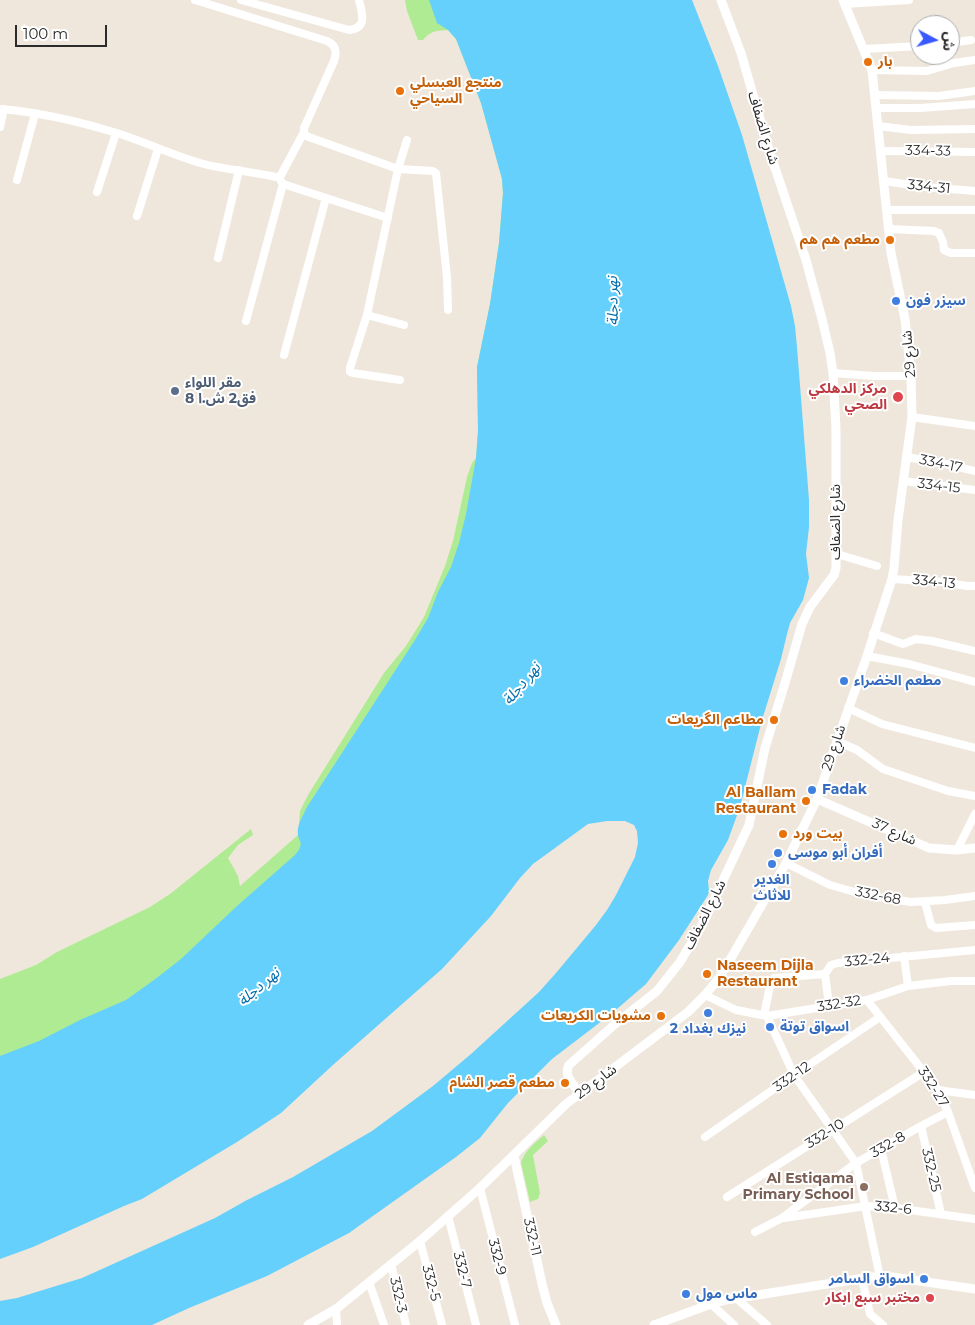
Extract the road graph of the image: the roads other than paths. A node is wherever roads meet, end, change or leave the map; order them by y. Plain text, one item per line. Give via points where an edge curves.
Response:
1 (195, 0) edge
2 (241, 0) edge
3 (359, 0) edge
4 (721, 0) edge
5 (909, 0) edge
6 (844, 2) edge
7 (971, 40) dead end
8 (960, 42) edge
9 (910, 47) edge
10 (864, 49) junction
11 (975, 60) edge
12 (872, 70) junction
13 (975, 91) edge
14 (875, 95) junction
15 (975, 104) edge
16 (876, 108) junction
17 (2, 109) edge
18 (35, 114) junction
19 (878, 126) junction
20 (0, 127) edge
21 (975, 130) edge
22 (304, 132) junction
23 (116, 133) junction
24 (407, 140) dead end
25 (158, 148) junction
26 (881, 151) junction
27 (975, 152) edge
28 (398, 169) junction
29 (239, 170) junction
30 (278, 177) junction
31 (17, 180) dead end
32 (884, 181) junction
33 (283, 184) junction
34 (975, 191) edge
35 (97, 192) dead end
36 (326, 198) junction
37 (887, 210) junction
38 (975, 210) edge
39 (137, 216) dead end
40 (388, 218) junction
41 (889, 229) junction
42 (975, 253) edge
43 (218, 258) dead end
44 (448, 310) dead end
45 (367, 315) junction
46 (246, 321) dead end
47 (404, 325) dead end
48 (284, 355) dead end
49 (833, 372) junction
50 (911, 376) junction
51 (400, 380) dead end
52 (912, 417) junction
53 (975, 426) edge
54 (906, 457) junction
55 (975, 471) edge
56 (903, 481) junction
57 (975, 490) edge
58 (837, 554) junction
59 (876, 566) dead end
60 (892, 579) junction
61 (975, 586) edge
62 (874, 633) junction
63 (975, 651) edge
64 (866, 656) junction
65 (975, 682) edge
66 (848, 708) junction
67 (837, 740) junction
68 (975, 748) edge
69 (975, 796) edge
70 (817, 799) junction
71 (975, 814) edge
72 (975, 848) edge
73 (957, 850) junction
74 (786, 862) junction
75 (975, 896) edge
76 (925, 902) junction
77 (975, 925) edge
78 (975, 950) edge
79 (904, 956) junction
80 (825, 974) junction
81 (975, 981) edge
82 (908, 986) junction
83 (705, 995) junction
84 (867, 1000) junction
85 (829, 1006) junction
86 (766, 1016) junction
87 (880, 1018) junction
88 (924, 1072) junction
89 (794, 1075) junction
90 (938, 1090) junction
91 (580, 1093) junction
92 (975, 1095) edge
93 (948, 1112) junction
94 (921, 1126) junction
95 (832, 1129) junction
96 (706, 1137) dead end
97 (881, 1149) junction
98 (514, 1156) junction
99 (856, 1162) junction
100 (480, 1188) junction
101 (975, 1188) edge
102 (727, 1197) dead end
103 (866, 1206) junction
104 (895, 1208) junction
105 (941, 1214) junction
106 (448, 1216) junction
107 (782, 1218) junction
108 (975, 1220) edge
109 (755, 1232) dead end
110 (420, 1241) junction
111 (391, 1264) junction
112 (880, 1277) junction
113 (862, 1279) junction
114 (369, 1282) junction
115 (975, 1289) edge
116 (736, 1298) junction
117 (711, 1304) junction
118 (336, 1309) junction
119 (554, 1322) edge
120 (308, 1325) edge
121 (336, 1325) edge
122 (384, 1325) edge
123 (406, 1325) edge
124 (442, 1325) edge
125 (476, 1325) edge
126 (514, 1325) edge
127 (654, 1325) edge
128 (734, 1325) edge
129 (767, 1325) edge
130 (883, 1325) edge

1 - 22 street via 327,41 334,47 334,61
2 - 3 street via 349,30 356,30 362,24
4 - 49 street, شارع الضفاف via 806,260 827,336
5 - 6 street
6 - 10 street, شارع 29
7 - 8 street
9 - 10 street
10 - 12 street, شارع 29
11 - 12 street via 927,71
12 - 14 street, شارع 29
13 - 14 street via 939,96
14 - 16 street, شارع 29
15 - 16 street
16 - 19 street, شارع 29
17 - 18 street
17 - 20 street
18 - 23 street
18 - 31 street
19 - 21 street via 911,130
19 - 26 street, شارع 29
22 - 28 street via 306,136
22 - 30 street
23 - 25 street
23 - 35 street
24 - 28 street
25 - 29 street via 216,167
25 - 39 street
26 - 27 street, 334-33
26 - 32 street, شارع 29
28 - 40 street
28 - 44 street via 436,173
29 - 30 street
29 - 43 street
30 - 33 street
32 - 34 street, 334-31
32 - 37 street, شارع 29
33 - 36 street
33 - 46 street
36 - 40 street
36 - 48 street
37 - 38 street
37 - 41 street, شارع 29
40 - 45 street
41 - 42 street via 934,231 943,242 944,250
41 - 50 street, شارع 29
45 - 47 street
45 - 51 street via 350,372
49 - 50 street
49 - 58 street, شارع الضفاف
50 - 52 street, شارع 29
52 - 53 street
52 - 54 street, شارع 29
54 - 55 street, 334-17
54 - 56 street, شارع 29
56 - 57 street, 334-15
56 - 60 street, شارع 29
58 - 59 street
58 - 91 street, شارع الضفاف via 834,575 802,624 765,748 749,825 702,925 680,962 657,991 569,1064 566,1074
60 - 61 street, 334-13
60 - 62 street, شارع 29
62 - 63 street via 903,644 916,639
62 - 64 street, شارع 29
64 - 65 street
64 - 66 street, شارع 29
66 - 67 street, شارع 29
66 - 68 street via 882,724
67 - 69 street via 883,768 948,791
67 - 70 street, شارع 29
70 - 73 street, شارع 37 via 929,848
70 - 74 street, شارع 29
71 - 73 street
72 - 73 street, شارع 37
74 - 76 street, 332-68 via 830,885 865,895
74 - 83 street, شارع 29 via 727,965
75 - 76 street, 332-68
76 - 77 street via 931,925 936,928
78 - 79 street, 332-24
79 - 80 street, 332-24 via 835,963
79 - 82 street
80 - 85 street
80 - 86 street, 332-24 via 774,978
81 - 82 street, 332-32
82 - 84 street, 332-32
83 - 86 street, 332-32 via 736,1010
83 - 91 street, شارع 29 via 688,1012
84 - 85 street, 332-32
84 - 87 street, 332-27
85 - 86 street, 332-32
86 - 89 street
87 - 88 street, 332-27
87 - 89 street, 332-12
88 - 90 street, 332-27
88 - 95 street, 332-10
89 - 95 street
89 - 96 street, 332-12
90 - 92 street
90 - 93 street, 332-27
91 - 98 street, شارع 29
93 - 94 street, 332-8
93 - 101 street, 332-27
94 - 97 street, 332-8
94 - 105 street, 332-25
95 - 99 street
95 - 102 street, 332-10
97 - 99 street, 332-8
97 - 104 street
98 - 100 street, شارع 29
98 - 119 street, 332-11 via 543,1288
99 - 103 street
99 - 107 street, 332-8
100 - 106 street, شارع 29
100 - 126 street, 332-9
103 - 104 street, 332-6
103 - 107 street, 332-6
103 - 112 street
104 - 105 street, 332-6
105 - 108 street, 332-6
106 - 110 street, شارع 29
106 - 125 street, 332-7
107 - 109 street, 332-8
110 - 111 street, شارع 29
110 - 124 street, 332-5
111 - 114 street, شارع 29
111 - 123 street, 332-3
112 - 113 street
112 - 115 street
113 - 116 street
113 - 130 street via 870,1314
114 - 118 street, شارع 29
114 - 122 street
116 - 117 street
116 - 129 street
117 - 127 street
117 - 128 street
118 - 120 street, شارع 29
118 - 121 street

